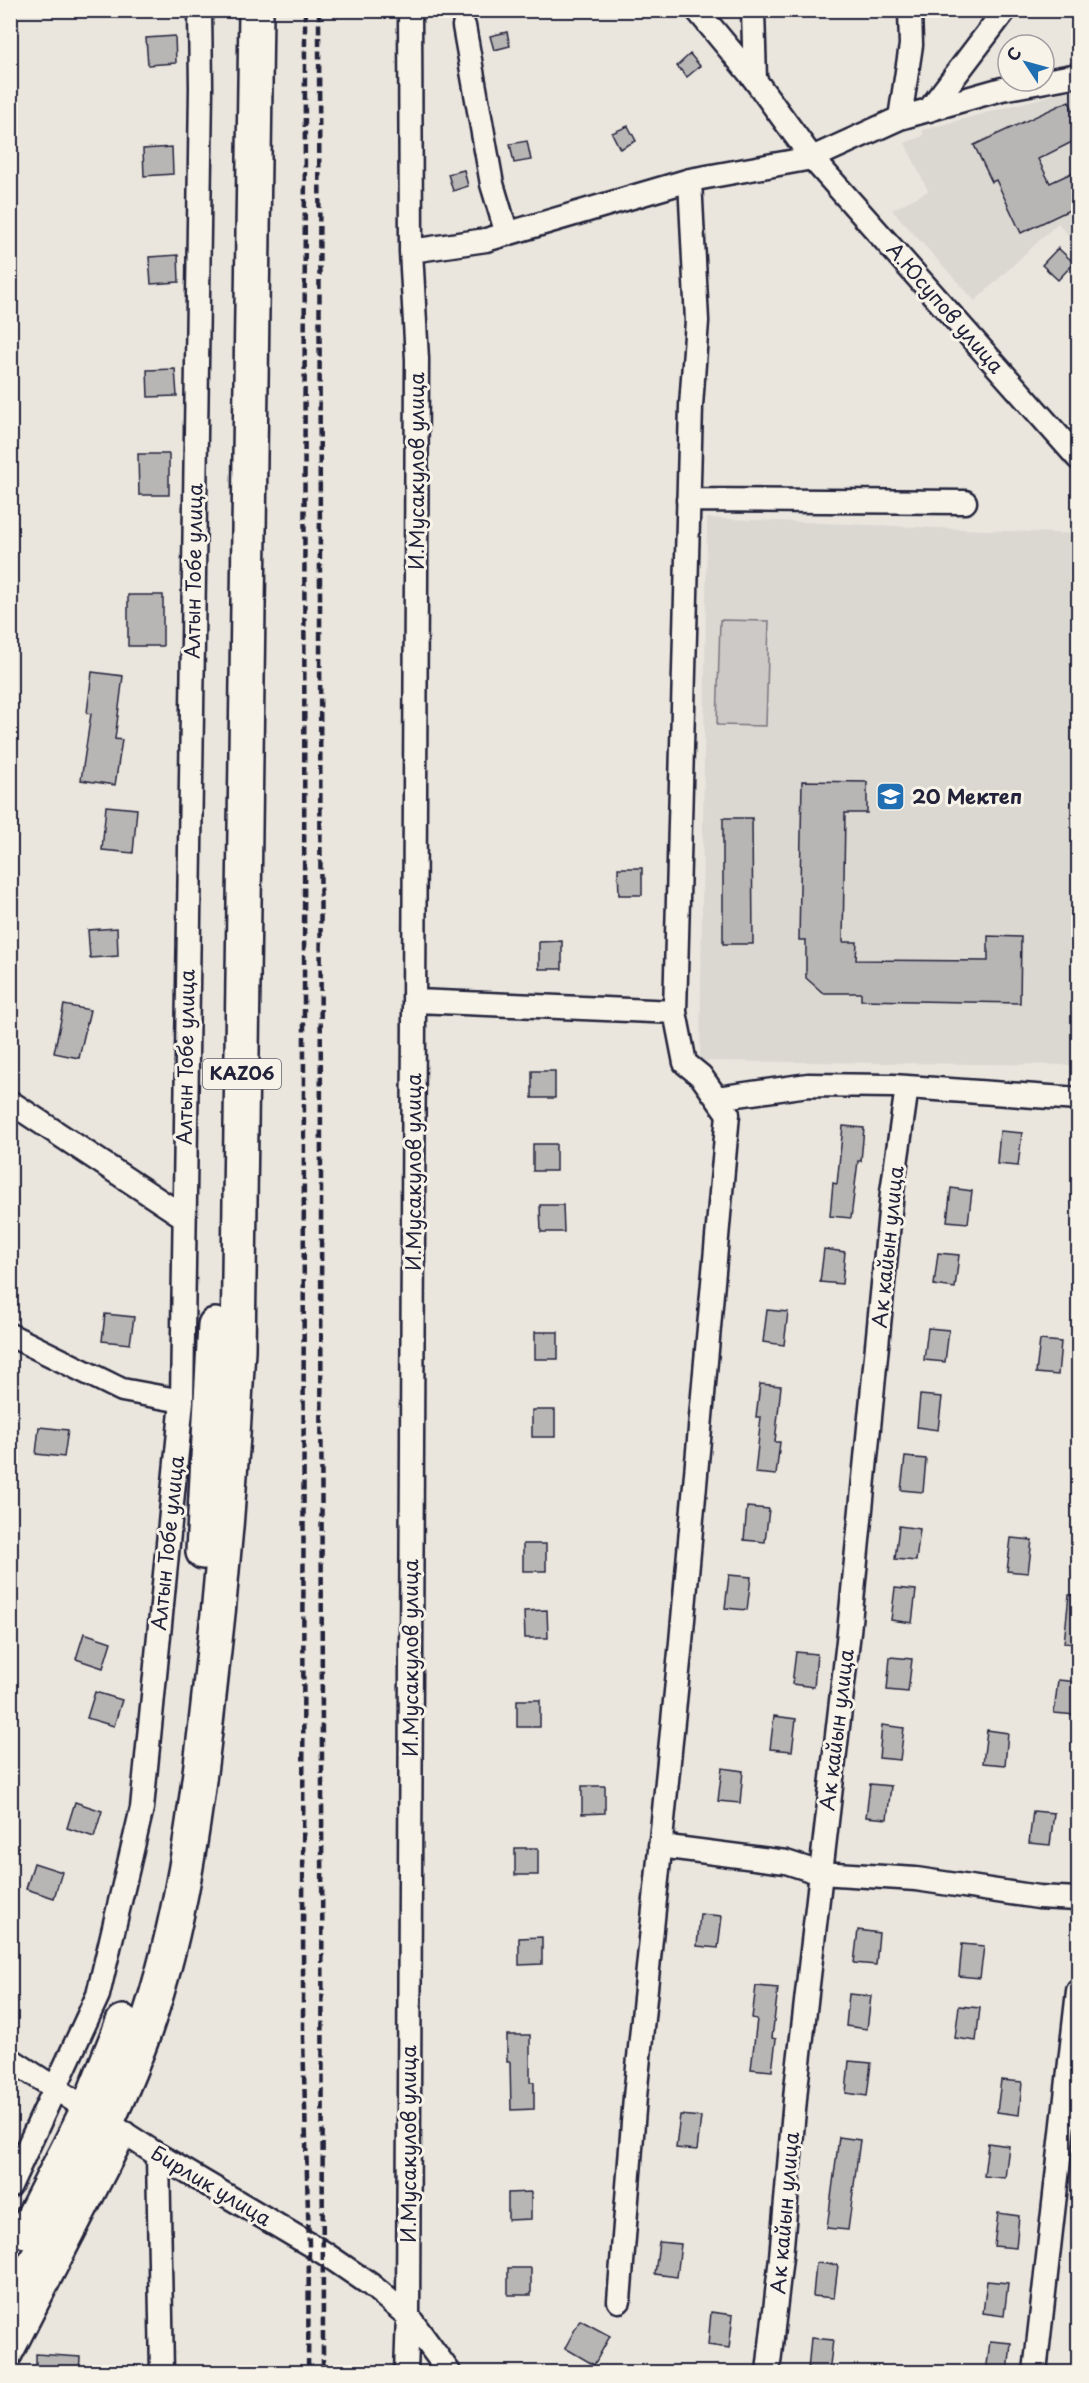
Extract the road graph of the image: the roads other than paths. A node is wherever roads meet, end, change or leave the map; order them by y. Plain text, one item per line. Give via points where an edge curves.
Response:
1 (200, 10) edge
2 (234, 10) edge
3 (256, 10) edge
4 (410, 10) edge
5 (697, 10) edge
6 (753, 10) edge
7 (910, 10) edge
8 (1005, 10) edge
9 (464, 26) dead end
10 (1078, 75) edge
11 (755, 80) junction
12 (928, 110) junction
13 (900, 118) junction
14 (812, 158) junction
15 (690, 180) junction
16 (507, 234) junction
17 (411, 251) junction
18 (1078, 458) edge
19 (688, 500) junction
20 (964, 502) dead end
21 (416, 1000) junction
22 (675, 1012) junction
23 (907, 1087) junction
24 (717, 1098) junction
25 (1078, 1099) edge
26 (10, 1102) edge
27 (184, 1217) junction
28 (10, 1335) edge
29 (182, 1401) junction
30 (660, 1846) junction
31 (820, 1873) junction
32 (1078, 1899) edge
33 (1078, 1991) edge
34 (10, 2059) edge
35 (56, 2088) junction
36 (107, 2122) junction
37 (158, 2155) junction
38 (10, 2186) edge
39 (10, 2262) edge
40 (619, 2301) dead end
41 (10, 2310) edge
42 (408, 2316) junction
43 (10, 2356) edge
44 (162, 2373) edge
45 (406, 2373) edge
46 (449, 2373) edge
47 (768, 2373) edge
48 (1035, 2373) edge

1 - 27 street, Алтын Тобе улица
2 - 36 highway, KАZ06 via 215,1350 203,1549 178,1771 145,1949 123,2022
3 - 36 highway, KАZ06 via 238,1350 226,1551 201,1774 183,1880 145,2030
4 - 17 street, И.Мусакулов улица
5 - 11 street, А.Юсупов улица
6 - 11 street
7 - 13 street via 911,45
8 - 12 street
9 - 16 street via 492,184
10 - 12 street via 1002,89
11 - 14 street, А.Юсупов улица
12 - 13 street
13 - 14 street
14 - 15 street
14 - 18 street, А.Юсупов улица
15 - 16 street
15 - 19 street via 698,321
16 - 17 street
17 - 21 street, И.Мусакулов улица via 417,359
19 - 20 street
19 - 22 street
21 - 22 street
21 - 42 street, И.Мусакулов улица
22 - 24 street via 685,1063 701,1076
23 - 24 street via 808,1085
23 - 25 street
23 - 31 street, Ак кайын улица via 892,1192 849,1632
24 - 30 street via 728,1114 723,1185
26 - 27 street
27 - 29 street, Алтын Тобе улица
28 - 29 street via 122,1390
29 - 35 street, Алтын Тобе улица via 142,1808 98,1995
30 - 31 street via 786,1862
30 - 40 street
31 - 32 street via 916,1879
31 - 47 street, Ак кайын улица
33 - 48 street
34 - 35 street, Бирлик улица
35 - 36 street, Бирлик улица
35 - 38 street, Алтын Тобе улица
36 - 37 street, Бирлик улица
36 - 39 highway, KАZ06
36 - 41 highway, KАZ06
36 - 43 street
37 - 42 street, Бирлик улица via 324,2253
37 - 44 street
42 - 45 street, И.Мусакулов улица
42 - 46 street, Бирлик улица

